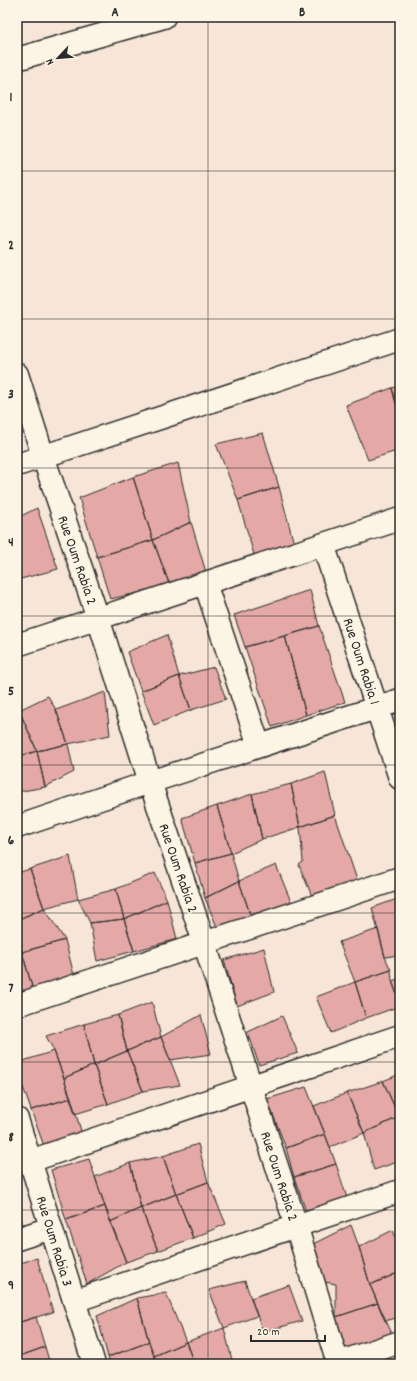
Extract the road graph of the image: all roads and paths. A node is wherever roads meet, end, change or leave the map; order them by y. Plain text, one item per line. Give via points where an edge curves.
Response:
1 (164, 17) edge
2 (17, 59) edge
3 (400, 339) edge
4 (17, 374) edge
5 (43, 456) junction
6 (17, 465) edge
7 (400, 519) edge
8 (323, 544) junction
9 (205, 583) junction
10 (98, 618) junction
11 (17, 645) edge
12 (400, 700) edge
13 (378, 708) junction
14 (259, 746) junction
15 (400, 778) edge
16 (150, 782) junction
17 (17, 827) edge
18 (400, 878) edge
19 (204, 942) junction
20 (17, 1005) edge
21 (400, 1036) edge
22 (250, 1086) junction
23 (17, 1119) edge
24 (30, 1161) junction
25 (400, 1191) edge
26 (296, 1225) junction
27 (51, 1228) junction
28 (17, 1239) edge
29 (74, 1301) junction
30 (400, 1342) edge
31 (94, 1364) edge
32 (337, 1364) edge

1 - 2 street
3 - 5 street
4 - 5 street, Rue Oum Rabia 2
5 - 6 street
5 - 10 street, Rue Oum Rabia 2
7 - 8 street
8 - 9 street
8 - 13 street, Rue Oum Rabia 1
9 - 10 street
9 - 14 street
10 - 11 street
10 - 16 street, Rue Oum Rabia 2
12 - 13 street
13 - 14 street
13 - 15 street, Rue Oum Rabia 1
14 - 16 street
16 - 17 street
16 - 19 street, Rue Oum Rabia 2
18 - 19 street
19 - 20 street
19 - 22 street, Rue Oum Rabia 2
21 - 22 street
22 - 24 street
22 - 26 street, Rue Oum Rabia 2
23 - 24 street, Rue Oum Rabia 3
24 - 27 street, Rue Oum Rabia 3
25 - 26 street
26 - 29 street
26 - 32 street, Rue Oum Rabia 2
27 - 28 street
27 - 29 street, Rue Oum Rabia 3
29 - 31 street, Rue Oum Rabia 3
30 - 32 street

